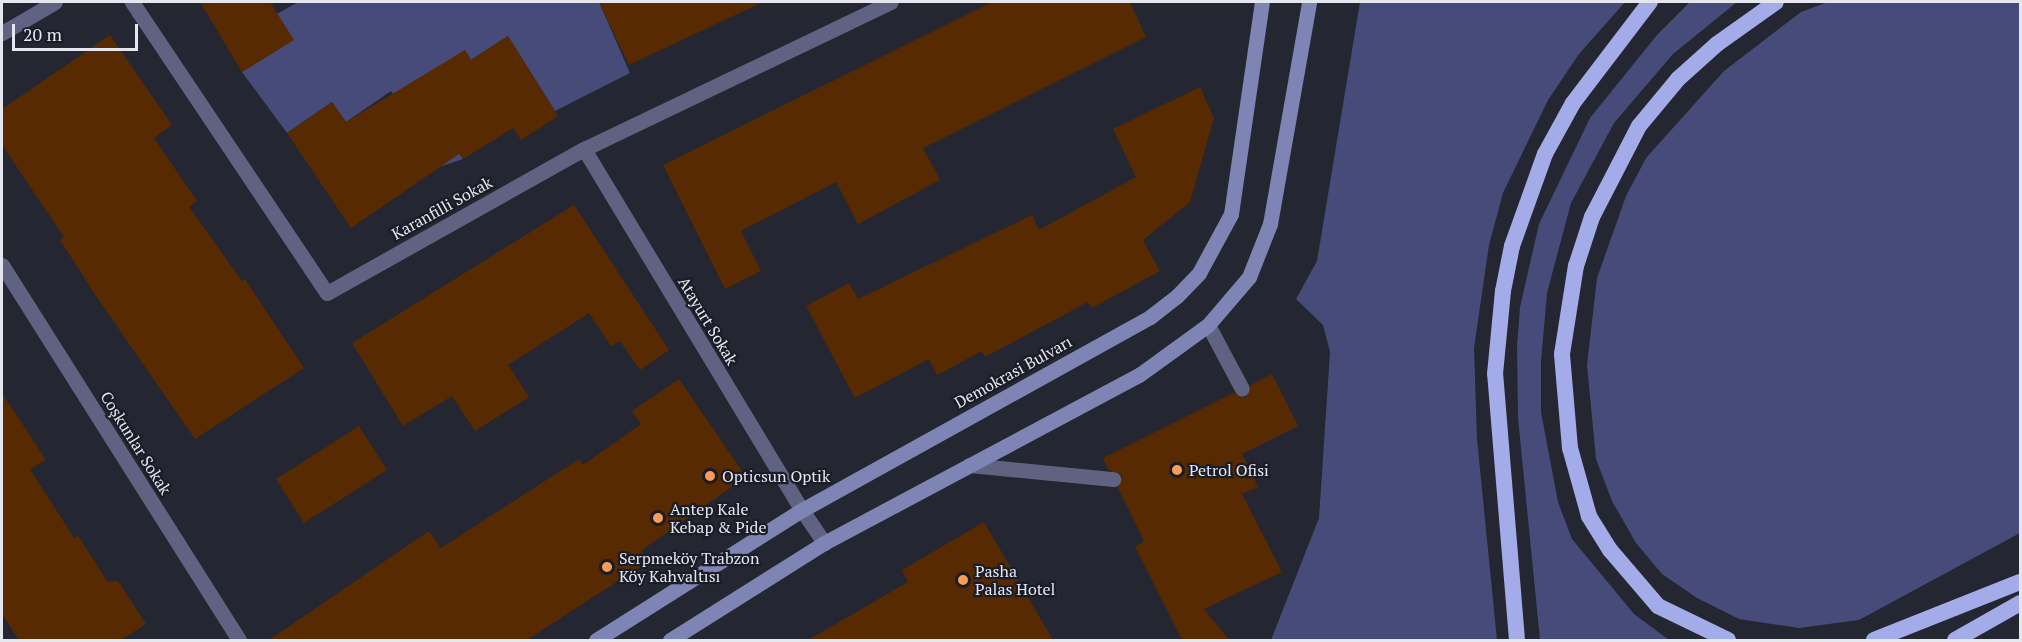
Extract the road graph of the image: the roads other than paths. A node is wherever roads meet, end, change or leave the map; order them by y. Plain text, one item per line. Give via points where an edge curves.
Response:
1 (55, 2) edge
2 (132, 2) edge
3 (891, 2) edge
4 (1262, 2) edge
5 (1309, 2) edge
6 (1650, 2) edge
7 (1776, 2) edge
8 (2, 33) edge
9 (584, 149) junction
10 (2, 266) edge
11 (1208, 325) junction
12 (1242, 389) dead end
13 (969, 465) junction
14 (1113, 479) dead end
15 (802, 510) junction
16 (824, 543) junction
17 (2020, 582) edge
18 (2020, 603) edge
19 (239, 640) edge
20 (596, 640) edge
21 (670, 640) edge
22 (1517, 640) edge
23 (1728, 640) edge
24 (1874, 640) edge
25 (1955, 640) edge

1 - 8 street
2 - 9 street, Karanfilli Sokak via 327,293
3 - 9 street, Karanfilli Sokak
4 - 15 main road, Demokrasi Bulvarı via 1231,214 1199,273 1150,317
5 - 11 main road via 1270,224 1249,277
6 - 22 highway via 1573,103 1545,154 1512,246 1495,374
7 - 23 highway via 1749,18 1686,72 1640,126 1592,217 1576,266 1562,354 1570,448 1589,516 1610,550 1658,606
9 - 15 street, Atayurt Sokak
10 - 19 street, Coşkunlar Sokak
11 - 12 street
11 - 13 main road via 1139,375
13 - 14 street
13 - 16 main road
15 - 16 street, Atayurt Sokak
15 - 20 main road, Demokrasi Bulvarı
16 - 21 main road
17 - 24 highway
18 - 25 highway

